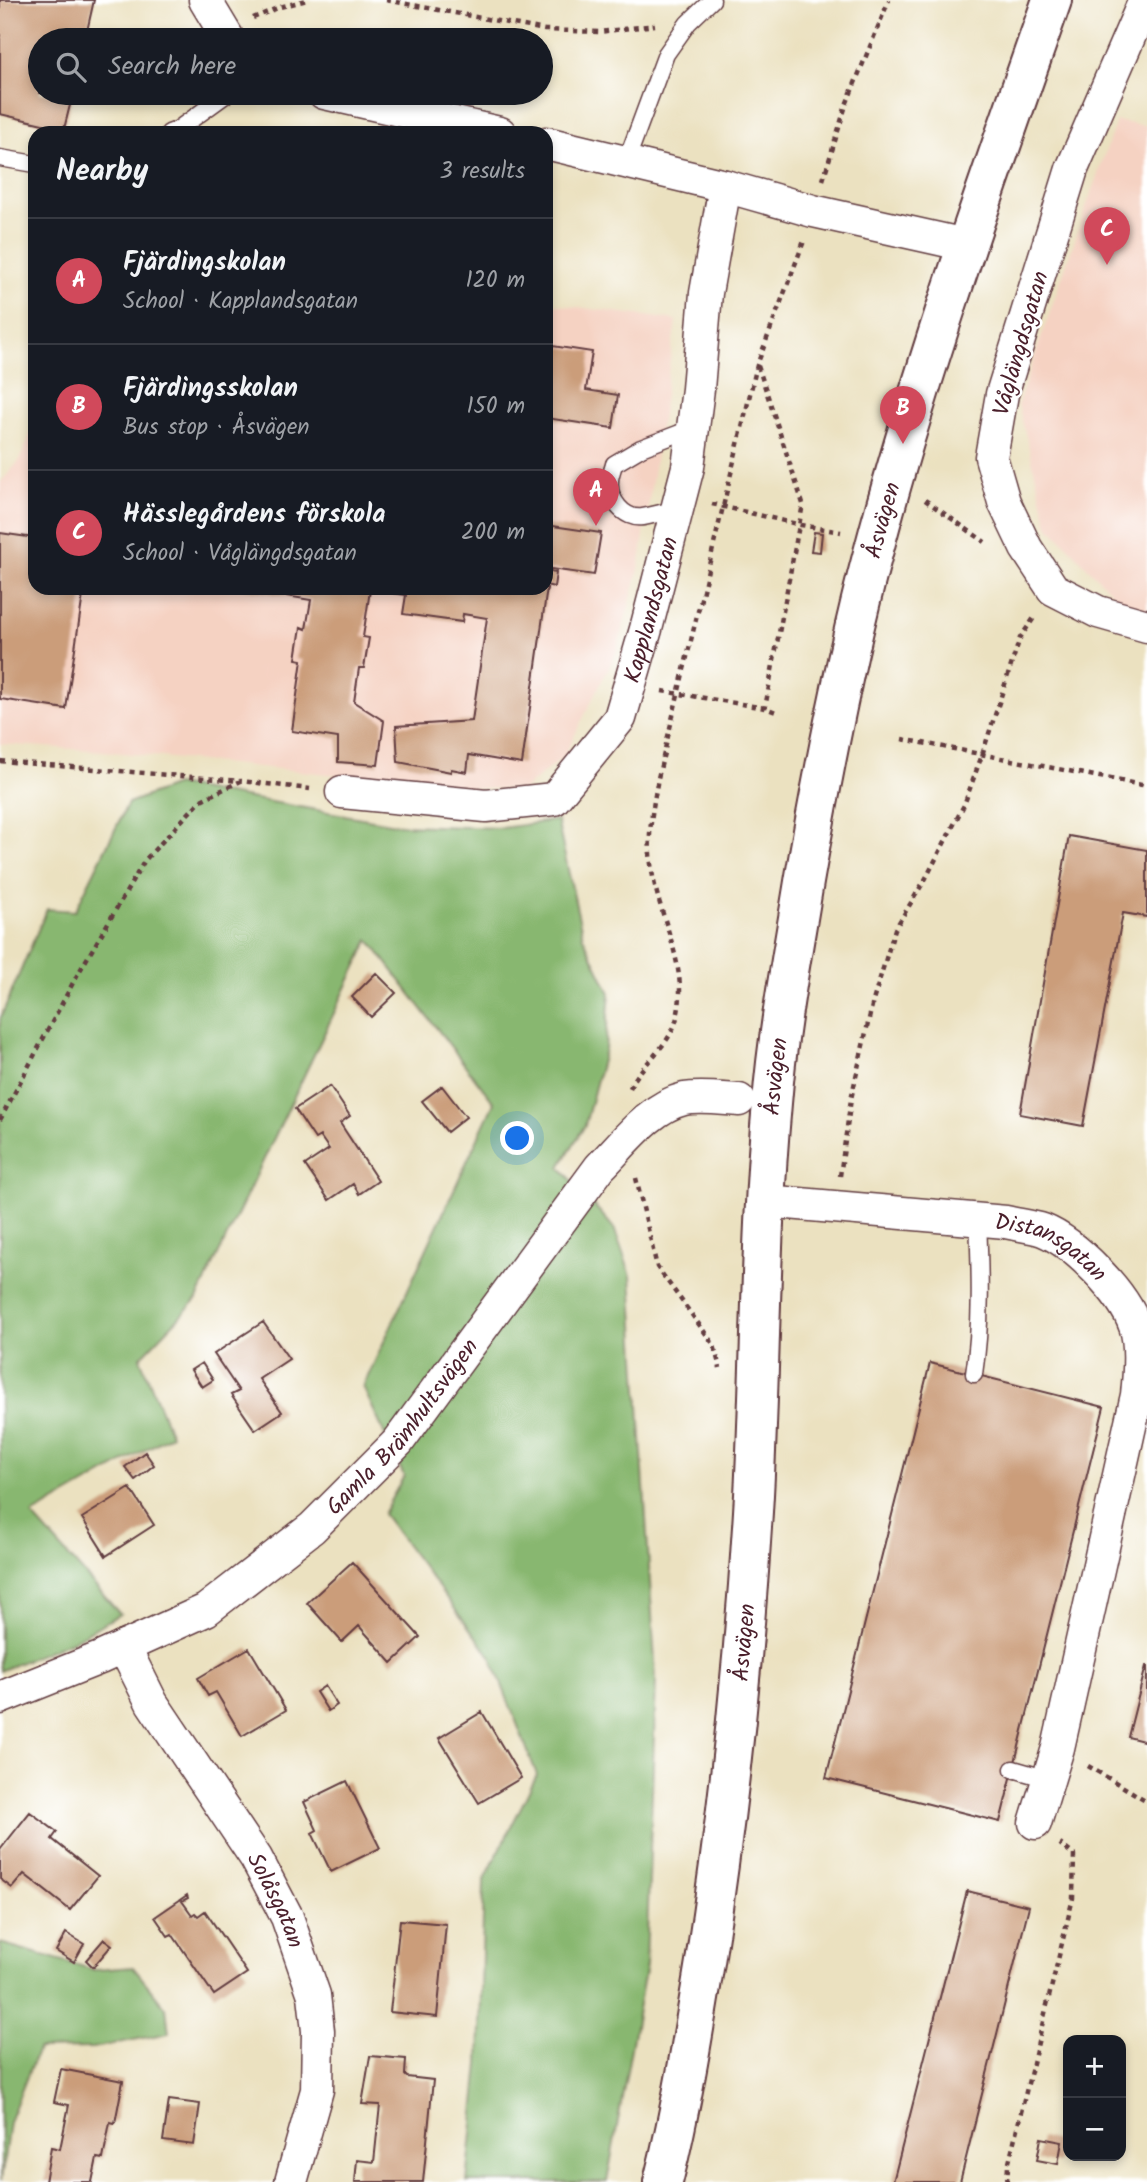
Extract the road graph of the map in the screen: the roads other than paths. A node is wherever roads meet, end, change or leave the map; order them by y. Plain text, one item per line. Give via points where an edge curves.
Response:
1 (205, 0) edge
2 (712, 0) edge
3 (1052, 0) edge
4 (1145, 0) edge
5 (222, 28) edge
6 (211, 105) edge
7 (377, 105) edge
8 (183, 126) edge
9 (469, 126) edge
10 (553, 146) edge
11 (0, 158) edge
12 (626, 162) junction
13 (28, 163) edge
14 (725, 186) junction
15 (965, 245) junction
16 (693, 428) junction
17 (678, 504) junction
18 (1147, 626) edge
19 (342, 792) road end
20 (739, 1100) dead end
21 (765, 1201) junction
22 (978, 1219) junction
23 (974, 1374) dead end
24 (124, 1647) junction
25 (0, 1698) edge
26 (1013, 1769) dead end
27 (1048, 1779) junction
28 (1035, 1823) road end
29 (291, 2182) edge
30 (663, 2182) edge

1 - 5 street
2 - 12 lane via 666,54
3 - 15 street, Åsvägen
4 - 18 street, Våglängdsgatan via 1072,169 1002,394 990,457 1004,502 1053,589 1098,612
6 - 8 lane
7 - 9 street
10 - 12 street
11 - 13 lane
12 - 14 street
14 - 15 street
14 - 16 street, Kapplandsgatan via 706,293
15 - 21 street, Åsvägen via 873,554 824,766 783,1005
16 - 17 street, Kapplandsgatan
16 - 17 lane via 614,464 610,482 619,508 631,517 645,517
17 - 19 street, Kapplandsgatan via 620,718 554,799 486,806
20 - 24 street, Gamla Brämhultsvägen via 683,1099 653,1114 600,1167 398,1442 312,1528 206,1610
21 - 22 street, Distansgatan
21 - 30 street, Åsvägen via 754,1492 738,1702 710,1931
22 - 23 lane via 982,1289
22 - 27 street, Distansgatan via 1043,1230 1070,1247 1112,1286 1136,1326 1138,1395
24 - 25 street, Gamla Brämhultsvägen
24 - 29 street, Solåsgatan via 152,1703 256,1858 287,1917 314,1994 317,2090
26 - 27 lane
27 - 28 street, Distansgatan

